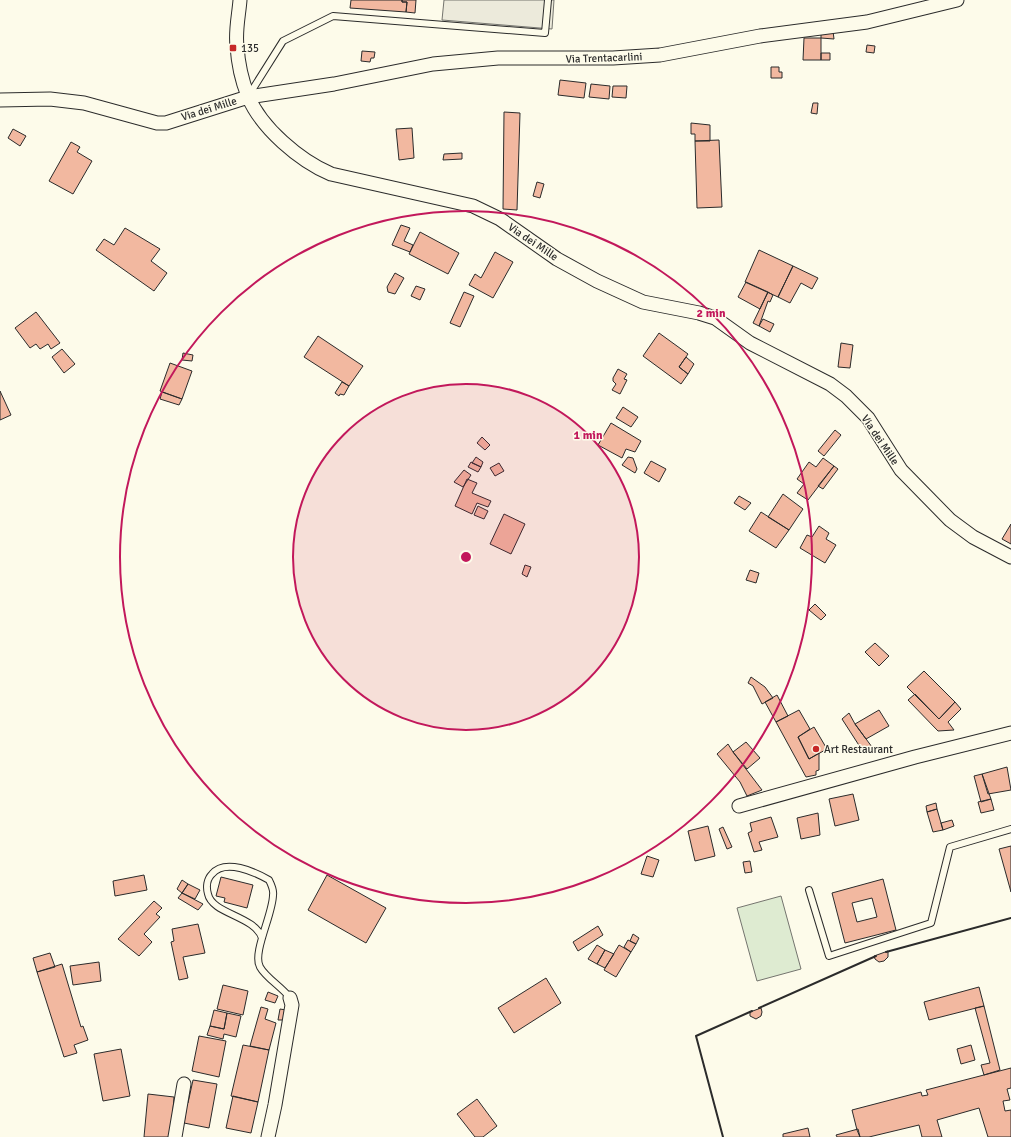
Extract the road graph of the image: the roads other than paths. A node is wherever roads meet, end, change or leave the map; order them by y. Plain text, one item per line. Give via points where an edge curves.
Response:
1 (240, 0) edge
2 (548, 0) edge
3 (957, 0) edge
4 (248, 97) junction
5 (0, 100) edge
6 (1011, 557) edge
7 (1011, 733) edge
8 (738, 806) dead end
9 (1011, 829) edge
10 (809, 890) dead end
11 (262, 938) junction
12 (290, 998) joint
13 (184, 1084) dead end
14 (175, 1137) edge
15 (268, 1137) edge

1 - 4 street via 236,44
2 - 4 lane via 545,33 333,16 283,41
3 - 4 street, Via Trentacarlini via 867,22 760,36 660,55 459,61
4 - 5 street, Via dei Mille via 166,123 157,123 84,103 50,99
4 - 6 street, Via dei Mille via 265,123 316,167 331,174 473,206 500,219 557,259 597,281 643,302 715,318 750,343 830,384 868,418 901,470 950,520 973,537
7 - 8 street
9 - 10 lane via 950,846 931,923 829,956
11 - 11 lane via 270,918 274,894 269,880 254,872 229,867 216,869 209,878 208,896 212,902 251,924 260,932
11 - 12 lane via 258,962 260,968 284,989
12 - 15 street via 292,1005 276,1105
13 - 14 street

